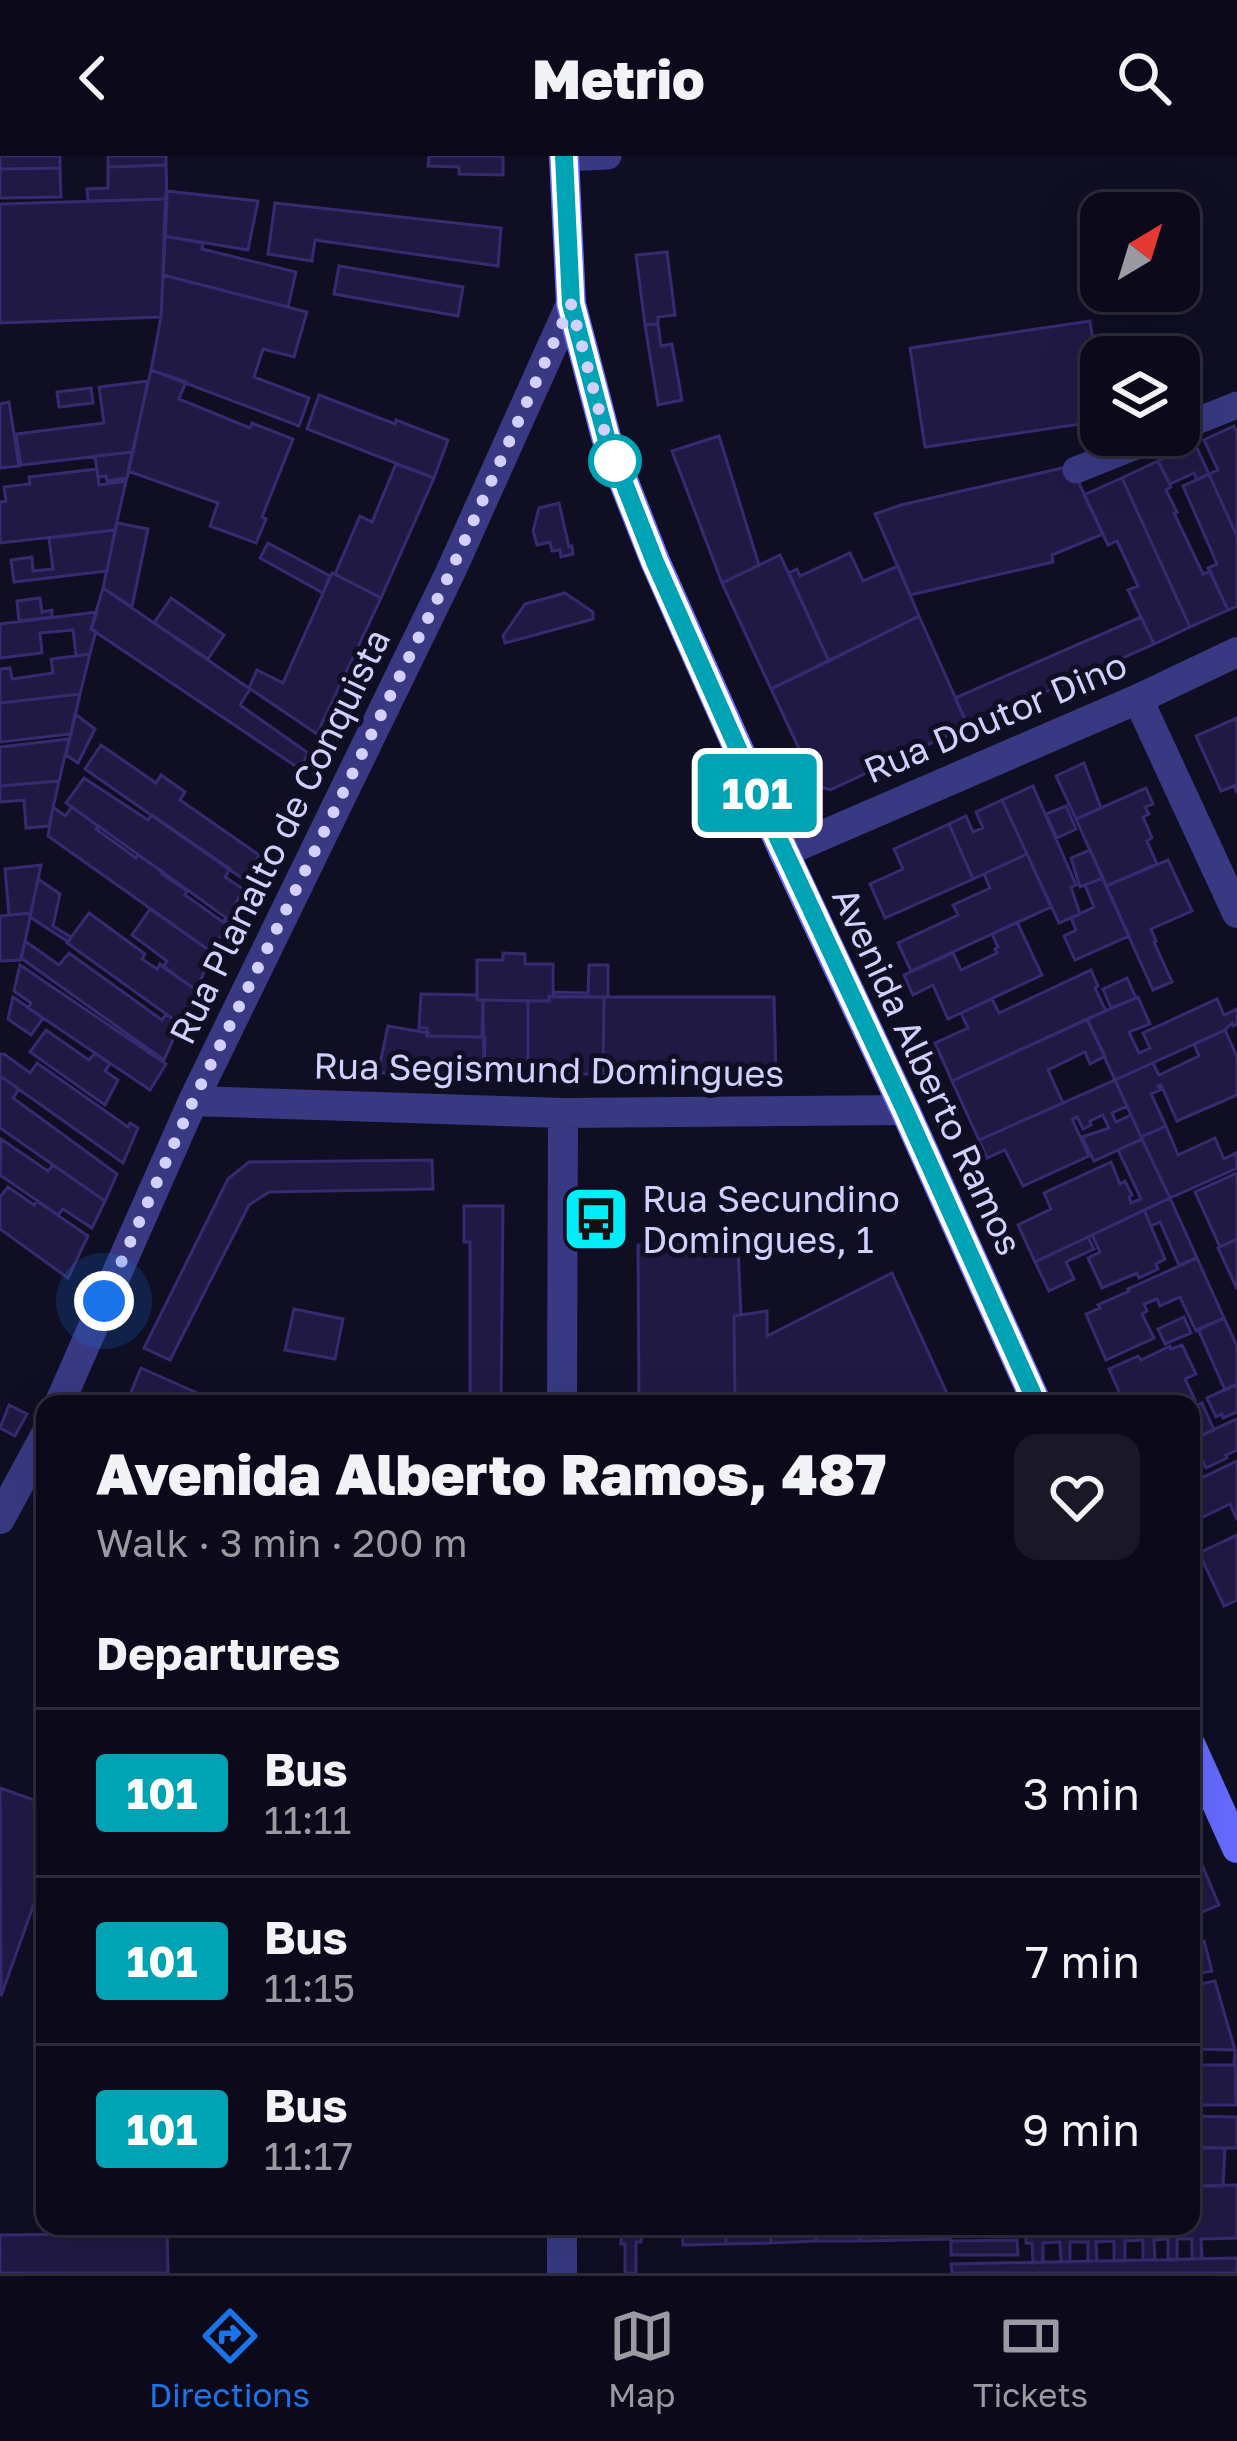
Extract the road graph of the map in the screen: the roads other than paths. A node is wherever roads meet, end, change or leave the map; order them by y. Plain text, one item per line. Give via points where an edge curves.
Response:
1 (608, 156) edge
2 (564, 157) edge
3 (571, 304) junction
4 (1237, 404) edge
5 (1200, 419) edge
6 (1110, 456) edge
7 (1076, 470) dead end
8 (1237, 652) edge
9 (1138, 699) junction
10 (784, 851) junction
11 (1237, 913) edge
12 (193, 1101) junction
13 (905, 1110) junction
14 (562, 1113) junction
15 (63, 1395) edge
16 (562, 1395) edge
17 (1033, 1395) edge
18 (36, 1453) edge
19 (0, 1519) edge
20 (1200, 1766) edge
21 (1237, 1848) edge
22 (562, 2235) edge
23 (562, 2273) edge

1 - 2 lane
2 - 3 main road, Avenida Alberto Ramos
3 - 10 main road, Avenida Alberto Ramos via 606,437
3 - 12 street, Rua Planalto de Conquista
4 - 5 lane
6 - 7 lane
8 - 9 street, Rua Doutor Dino
9 - 10 street, Rua Doutor Dino
9 - 11 street
10 - 13 main road, Avenida Alberto Ramos
12 - 14 street, Rua Segismund Domingues
12 - 15 street, Rua Planalto de Conquista
13 - 14 street, Rua Segismund Domingues
13 - 17 main road, Avenida Alberto Ramos
14 - 16 street
18 - 19 street
20 - 21 main road
22 - 23 street

